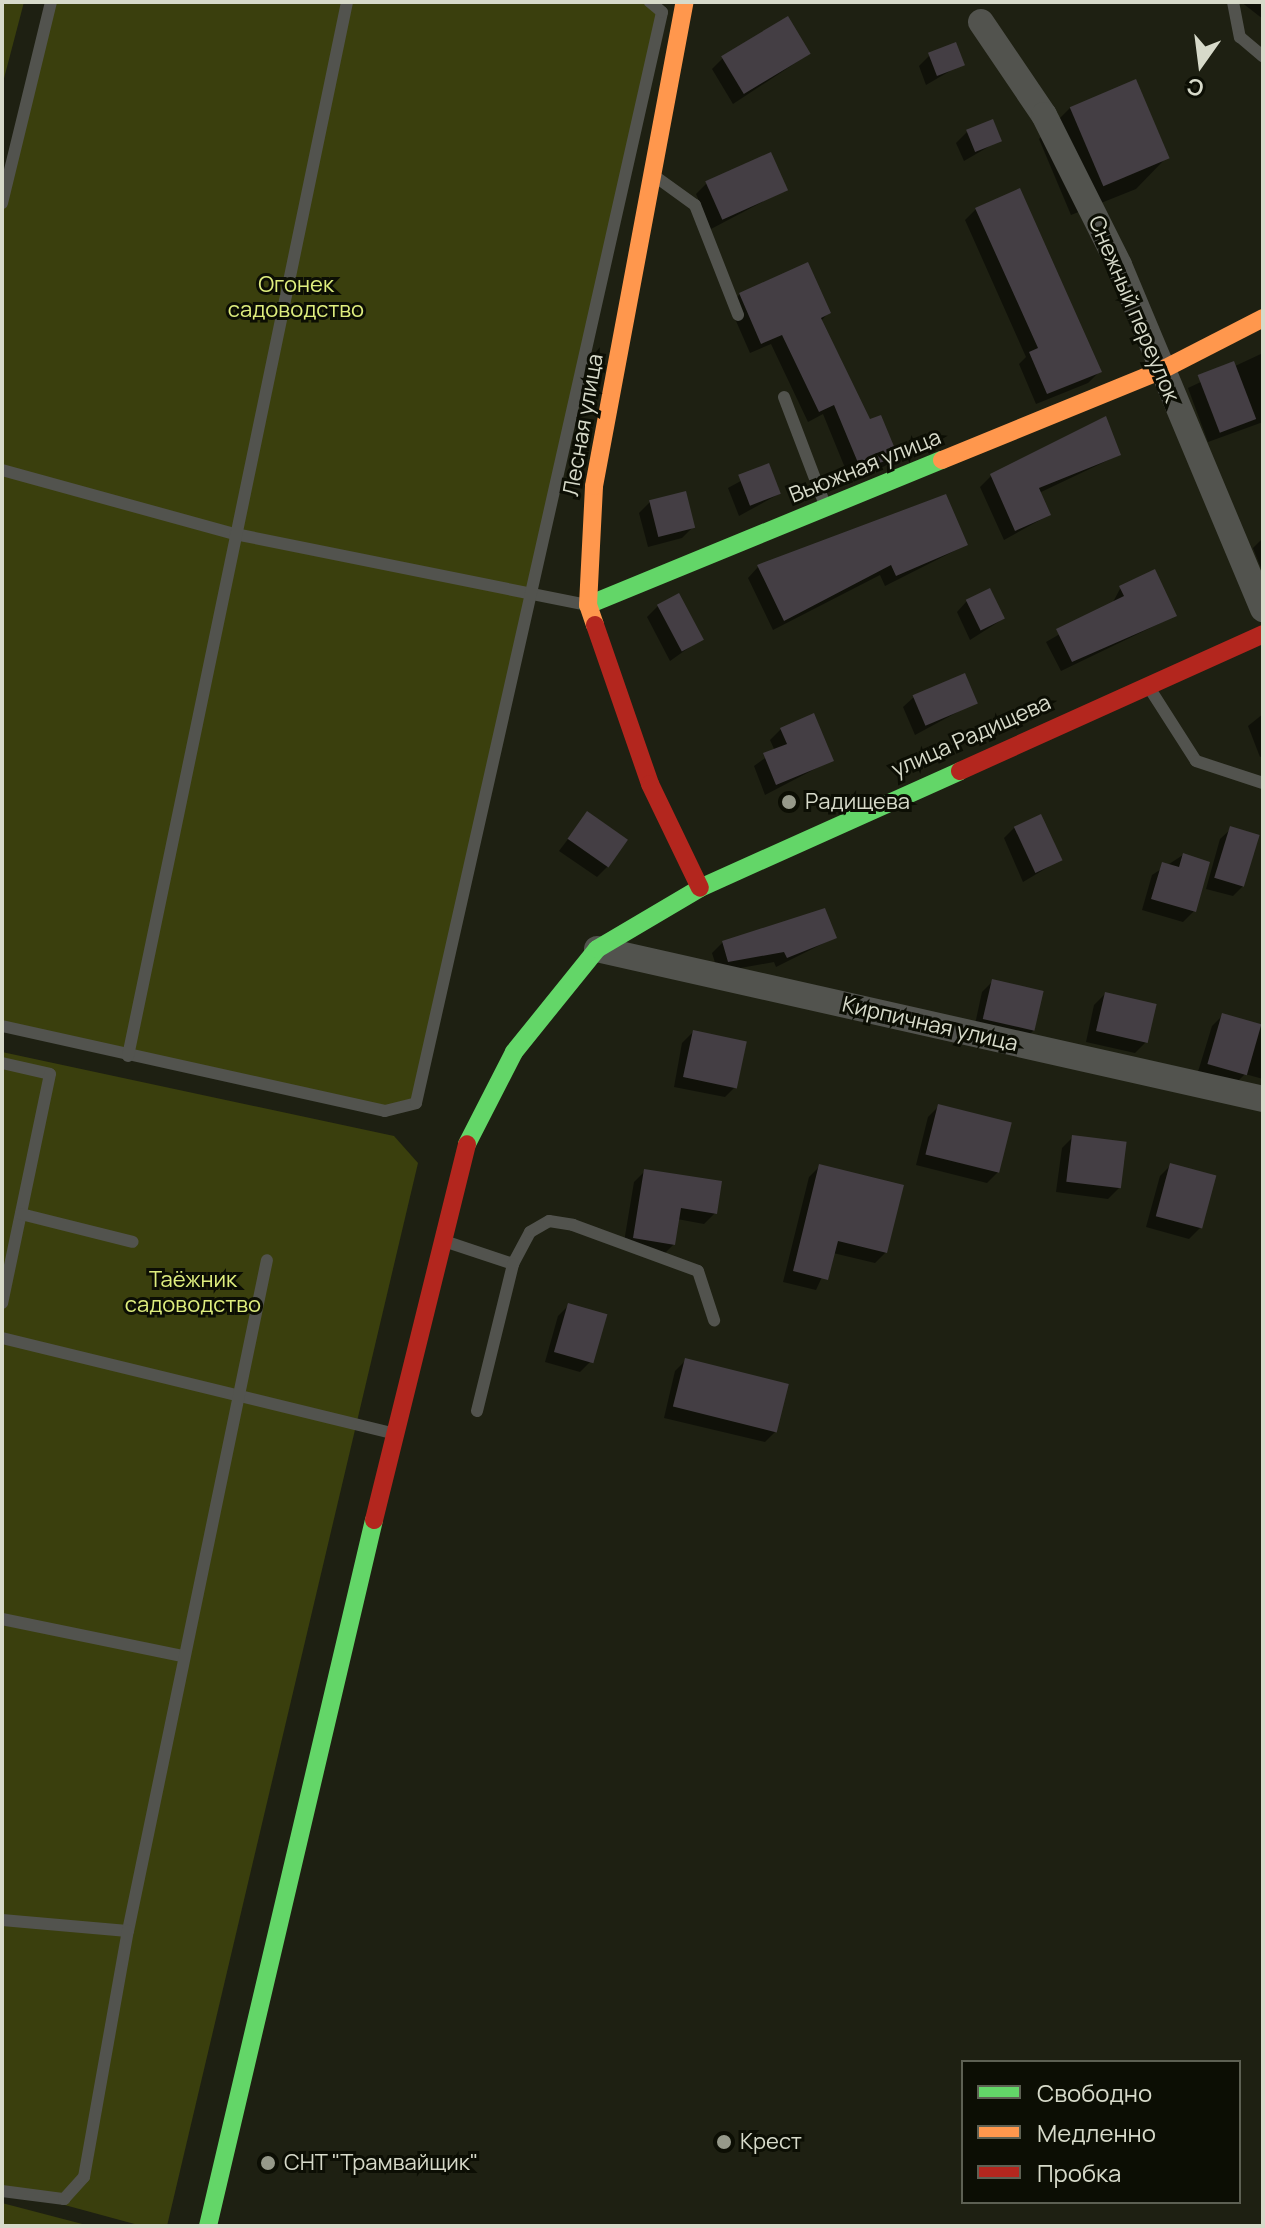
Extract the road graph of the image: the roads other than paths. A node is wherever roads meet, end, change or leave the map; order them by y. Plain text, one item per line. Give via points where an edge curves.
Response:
1 (51, 2) edge
2 (347, 2) edge
3 (650, 2) edge
4 (685, 2) edge
5 (1233, 2) edge
6 (981, 22) dead end
7 (1263, 56) edge
8 (653, 175) junction
9 (2, 203) edge
10 (738, 315) dead end
11 (1263, 318) edge
12 (1160, 371) junction
13 (784, 397) dead end
14 (2, 470) edge
15 (826, 508) junction
16 (235, 534) junction
17 (535, 593) junction
18 (588, 605) junction
19 (1263, 609) edge
20 (1263, 634) edge
21 (1148, 685) junction
22 (1263, 783) edge
23 (700, 888) junction
24 (597, 949) junction
25 (2, 1026) edge
26 (128, 1056) junction
27 (2, 1063) edge
28 (1263, 1099) edge
29 (21, 1214) junction
30 (440, 1240) junction
31 (133, 1242) dead end
32 (267, 1260) dead end
33 (513, 1264) junction
34 (2, 1303) edge
35 (714, 1320) dead end
36 (2, 1338) edge
37 (235, 1395) junction
38 (477, 1411) dead end
39 (395, 1433) junction
40 (2, 1619) edge
41 (182, 1656) junction
42 (2, 1920) edge
43 (128, 1931) junction
44 (2, 2191) edge
45 (208, 2226) edge

1 - 9 lane
2 - 16 lane
3 - 17 lane via 662,12
4 - 8 street, Лесная улица
5 - 7 lane via 1240,37
6 - 12 street, Снежный переулок via 1062,152 1119,265
8 - 10 lane via 695,205
8 - 18 street, Лесная улица via 594,486
11 - 12 street, Вьюжная улица
12 - 15 street, Вьюжная улица
12 - 19 street, Снежный переулок
13 - 15 lane
14 - 16 lane
15 - 18 street, Вьюжная улица
16 - 17 lane
16 - 26 lane
17 - 18 lane
17 - 26 lane via 416,1103 385,1111
18 - 23 street, Лесная улица via 650,784
20 - 21 street, улица Радищева
21 - 22 lane via 1196,761
21 - 23 street, улица Радищева
23 - 24 street, улица Радищева
24 - 28 street, Кирпичная улица
24 - 30 street via 514,1052 460,1157
25 - 26 lane
27 - 29 lane via 50,1074
29 - 31 lane
29 - 34 lane
30 - 33 lane
30 - 39 street
32 - 37 lane
33 - 35 lane via 530,1232 549,1221 573,1225 698,1271
33 - 38 lane
36 - 37 lane
37 - 39 lane
37 - 41 lane
39 - 45 street
40 - 41 lane
41 - 43 lane
42 - 43 lane
43 - 44 lane via 84,2177 64,2199

